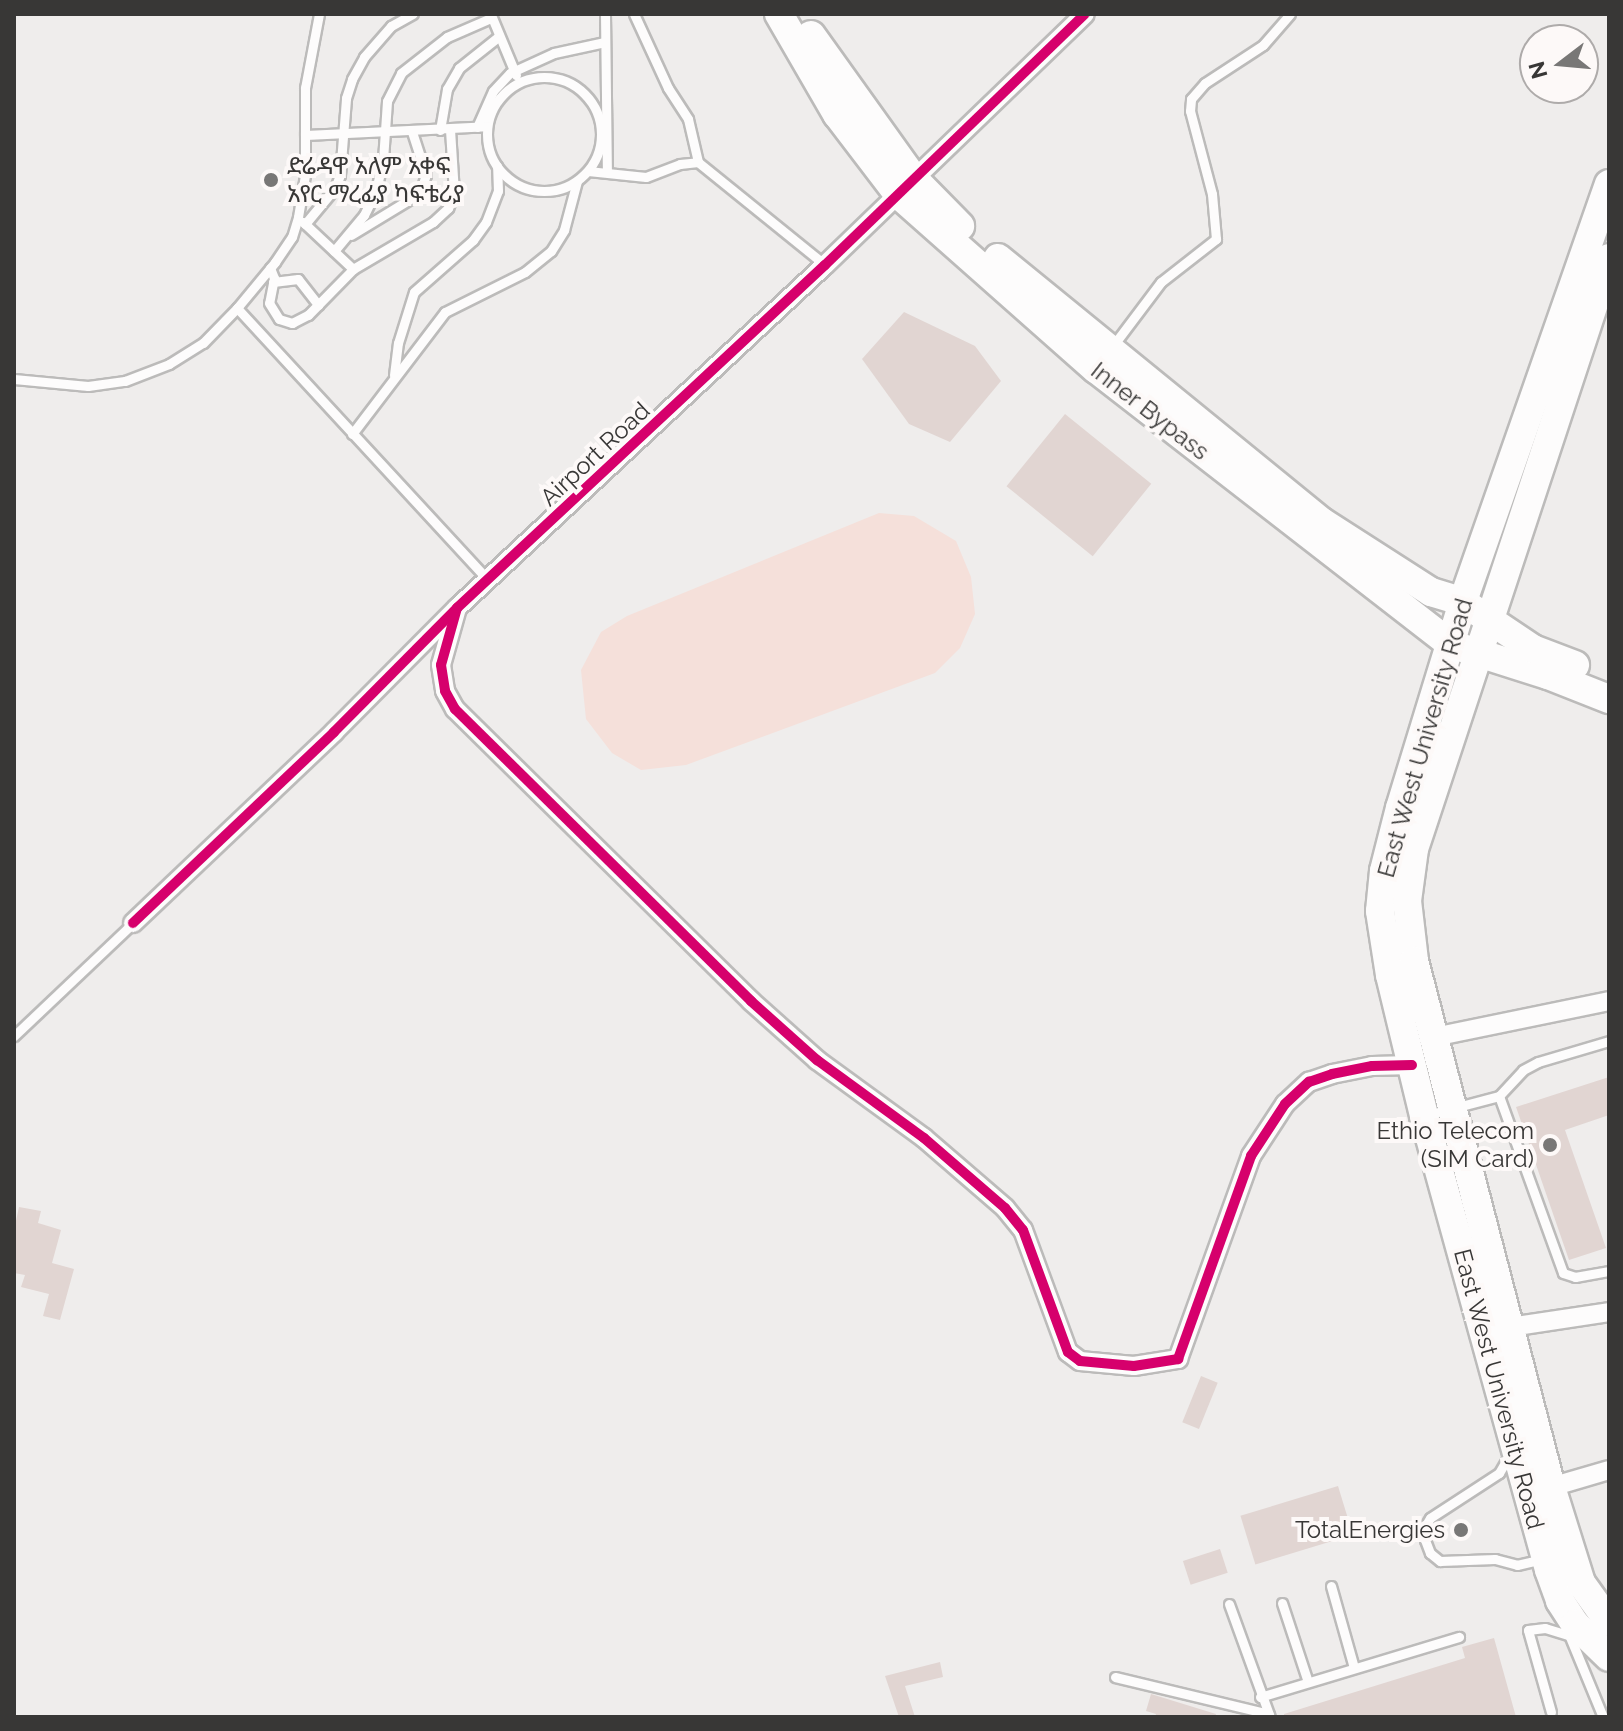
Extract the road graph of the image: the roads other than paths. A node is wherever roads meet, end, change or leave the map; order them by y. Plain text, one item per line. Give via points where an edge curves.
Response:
1 (319, 14) edge
2 (413, 14) edge
3 (605, 14) edge
4 (634, 14) edge
5 (779, 14) edge
6 (800, 14) edge
7 (1085, 14) edge
8 (1290, 14) edge
9 (491, 16) edge
10 (498, 37) junction
11 (605, 42) junction
12 (515, 71) junction
13 (519, 82) junction
14 (482, 126) junction
15 (445, 129) junction
16 (412, 132) junction
17 (384, 133) junction
18 (305, 135) junction
19 (342, 135) junction
20 (698, 162) junction
21 (497, 166) junction
22 (588, 171) junction
23 (607, 171) junction
24 (577, 181) junction
25 (1609, 184) edge
26 (906, 186) junction
27 (301, 220) junction
28 (344, 239) junction
29 (334, 251) junction
30 (1609, 258) edge
31 (825, 265) junction
32 (270, 268) junction
33 (353, 269) junction
34 (273, 282) junction
35 (318, 305) junction
36 (237, 308) junction
37 (1102, 360) junction
38 (393, 378) junction
39 (14, 379) edge
40 (352, 434) junction
41 (488, 580) junction
42 (1463, 602) junction
43 (457, 608) junction
44 (1489, 621) junction
45 (1450, 644) junction
46 (1479, 654) junction
47 (1609, 678) edge
48 (1609, 699) edge
49 (133, 923) joint
50 (1609, 1001) edge
51 (14, 1036) edge
52 (1434, 1037) junction
53 (1609, 1041) edge
54 (1412, 1065) junction
55 (1499, 1096) junction
56 (1452, 1109) junction
57 (1424, 1116) junction
58 (1609, 1271) edge
59 (1609, 1312) edge
60 (1510, 1327) junction
61 (1526, 1441) junction
62 (1609, 1470) edge
63 (1551, 1487) junction
64 (1558, 1555) junction
65 (1331, 1586) dead end
66 (1282, 1603) dead end
67 (1229, 1604) dead end
68 (1459, 1637) dead end
69 (1594, 1639) edge
70 (1354, 1668) junction
71 (1115, 1677) dead end
72 (1308, 1682) junction
73 (1260, 1697) junction
74 (1551, 1712) dead end
75 (1269, 1716) edge
76 (1602, 1717) edge

1 - 18 lane via 305,88
2 - 19 lane via 391,26 364,57 346,98
3 - 11 lane
4 - 20 lane via 688,119
5 - 26 main road, Inner Bypass via 837,114
6 - 26 main road, Inner Bypass
7 - 26 street, Airport Road
8 - 37 lane via 1263,45 1205,83 1191,99 1216,239 1161,282
9 - 10 lane
9 - 17 lane via 447,37 401,73 387,101
10 - 12 lane
10 - 15 lane via 459,68 447,89
11 - 12 lane via 554,53
11 - 23 lane
12 - 13 lane
12 - 14 lane via 493,91
13 - 14 lane via 501,96
13 - 22 lane via 555,77 592,101 602,130
14 - 15 lane
14 - 21 lane
15 - 16 lane
15 - 33 lane via 456,172 448,208
16 - 17 lane
16 - 28 lane via 426,175 420,193
17 - 19 lane
17 - 28 lane via 376,190
18 - 19 lane
18 - 27 lane
19 - 27 lane via 343,160 335,188
20 - 23 lane via 646,177
20 - 31 lane
21 - 24 lane via 533,190 549,191
21 - 38 lane via 498,191 486,222 414,292
22 - 23 lane
22 - 24 lane
24 - 38 lane via 564,230 551,251 525,272 445,312
25 - 42 main road, East West University Road
26 - 31 street, Airport Road
26 - 37 main road, Inner Bypass via 960,226
27 - 29 lane
27 - 32 lane
28 - 29 lane
29 - 33 lane
30 - 44 main road, East West University Road
31 - 41 street, Airport Road
32 - 34 lane
32 - 36 lane
33 - 35 lane
34 - 35 lane via 298,279
34 - 35 lane via 269,303 279,319 292,323
36 - 39 lane via 203,343 125,381 88,386
36 - 40 lane
37 - 42 main road, Inner Bypass via 1322,522 1431,592
37 - 45 main road, Inner Bypass
38 - 40 lane
40 - 41 lane
41 - 43 street, Airport Road
42 - 44 main road, Inner Bypass
42 - 45 main road, East West University Road
43 - 49 street, Airport Road
43 - 54 street via 441,665 445,691 455,709 751,1001 817,1060 924,1138 1005,1208 1023,1230 1068,1352 1080,1361 1134,1366 1178,1359 1251,1156 1285,1104 1309,1082 1332,1074
44 - 46 main road, East West University Road
44 - 47 main road, Inner Bypass via 1533,649
45 - 46 main road, Inner Bypass
45 - 54 main road, East West University Road via 1400,808 1381,898 1382,936
46 - 48 main road, Inner Bypass
46 - 52 main road, East West University Road via 1410,872 1409,939
49 - 51 lane, Airport Road
50 - 52 street
52 - 56 main road, East West University Road
53 - 55 lane via 1538,1062
54 - 57 main road, East West University Road
55 - 56 lane
55 - 58 lane via 1563,1273 1575,1277
56 - 57 lane
56 - 60 main road, East West University Road
57 - 61 main road, East West University Road
59 - 60 street
60 - 61 main road, East West University Road
61 - 63 main road, East West University Road
61 - 64 main road, East West University Road
61 - 64 lane via 1499,1473 1430,1518 1425,1540 1440,1561 1495,1559 1517,1565
62 - 63 street
63 - 64 main road, East West University Road
64 - 69 main road, East West University Road via 1560,1601
65 - 70 lane
66 - 72 lane
67 - 73 lane
68 - 70 lane
69 - 74 lane via 1545,1628 1528,1630
69 - 76 lane
70 - 72 lane
71 - 75 lane
72 - 73 lane
73 - 75 lane

